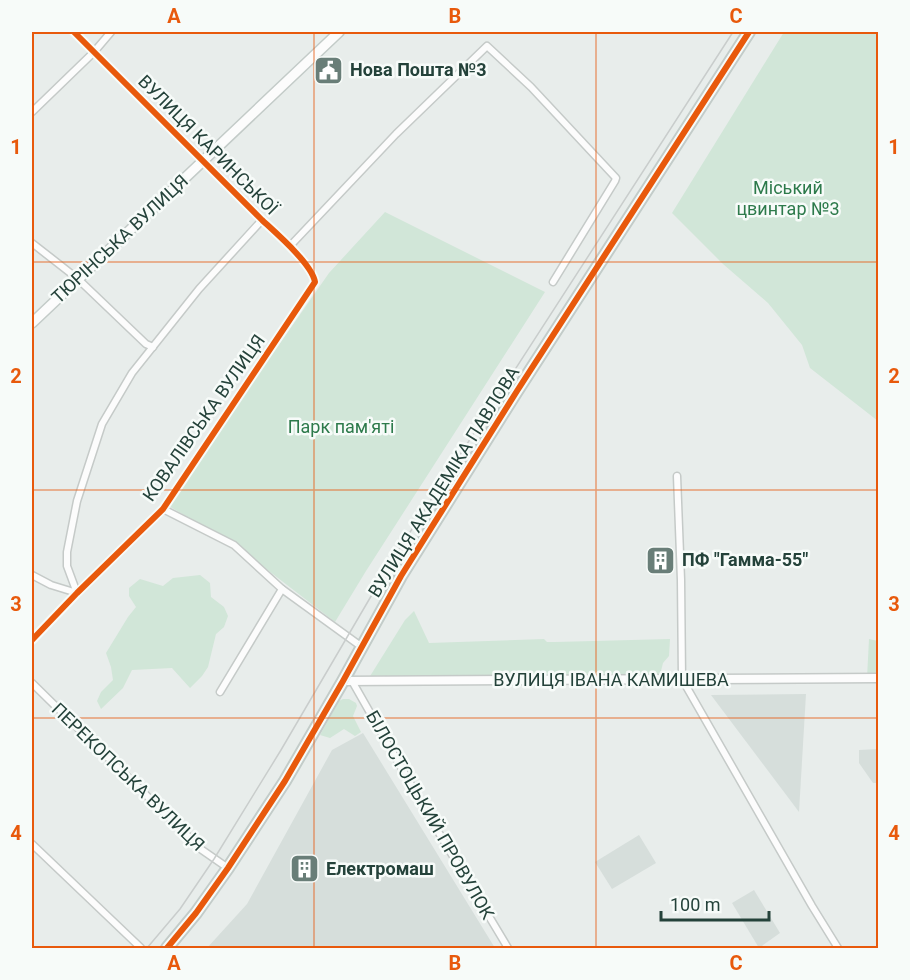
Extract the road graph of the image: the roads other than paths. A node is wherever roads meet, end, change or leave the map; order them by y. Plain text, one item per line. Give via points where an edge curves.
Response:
1 (74, 32) edge
2 (111, 32) edge
3 (339, 32) edge
4 (748, 32) edge
5 (94, 52) junction
6 (32, 112) edge
7 (203, 161) junction
8 (261, 220) junction
9 (32, 243) edge
10 (290, 246) junction
11 (78, 279) junction
12 (315, 282) joint
13 (553, 282) dead end
14 (32, 323) edge
15 (153, 348) junction
16 (677, 476) dead end
17 (163, 508) junction
18 (32, 575) edge
19 (282, 589) junction
20 (77, 592) junction
21 (32, 640) edge
22 (362, 647) junction
23 (879, 678) edge
24 (682, 680) junction
25 (348, 681) junction
26 (32, 683) edge
27 (220, 692) dead end
28 (32, 844) edge
29 (228, 868) junction
30 (139, 948) edge
31 (167, 948) edge
32 (508, 948) edge
33 (838, 948) edge

1 - 5 street, ВУЛИЦЯ КАРИНСЬКОЇ
2 - 5 street
3 - 7 main road, ТЮРІНСЬКА ВУЛИЦЯ
4 - 22 main road, ВУЛИЦЯ АКАДЕМІКА ПАВЛОВА via 504,411
5 - 6 street
5 - 7 street, ВУЛИЦЯ КАРИНСЬКОЇ
7 - 8 street, ВУЛИЦЯ КАРИНСЬКОЇ
7 - 11 main road, ТЮРІНСЬКА ВУЛИЦЯ
8 - 10 street, ВУЛИЦЯ КАРИНСЬКОЇ
8 - 15 street
9 - 11 street
10 - 12 street, ВУЛИЦЯ КАРИНСЬКОЇ
10 - 13 street via 396,134 487,46 616,178
11 - 14 main road, ТЮРІНСЬКА ВУЛИЦЯ
11 - 15 street
12 - 17 street, КОВАЛІВСЬКА ВУЛИЦЯ
15 - 20 street via 132,373 102,424 77,501 67,566
16 - 24 street
17 - 19 street via 234,546
17 - 20 street, КОВАЛІВСЬКА ВУЛИЦЯ
18 - 20 street
19 - 22 street
19 - 27 street
20 - 21 street, КОВАЛІВСЬКА ВУЛИЦЯ
22 - 25 main road, ВУЛИЦЯ АКАДЕМІКА ПАВЛОВА
23 - 24 street, ВУЛИЦЯ ІВАНА КАМИШЕВА
24 - 25 street, ВУЛИЦЯ ІВАНА КАМИШЕВА
24 - 33 street
25 - 29 main road, ВУЛИЦЯ АКАДЕМІКА ПАВЛОВА
25 - 32 street, БІЛОСТОЦЬКИЙ ПРОВУЛОК
26 - 29 street, ПЕРЕКОПСЬКА ВУЛИЦЯ via 202,850
28 - 30 street
29 - 31 main road, ВУЛИЦЯ АКАДЕМІКА ПАВЛОВА

